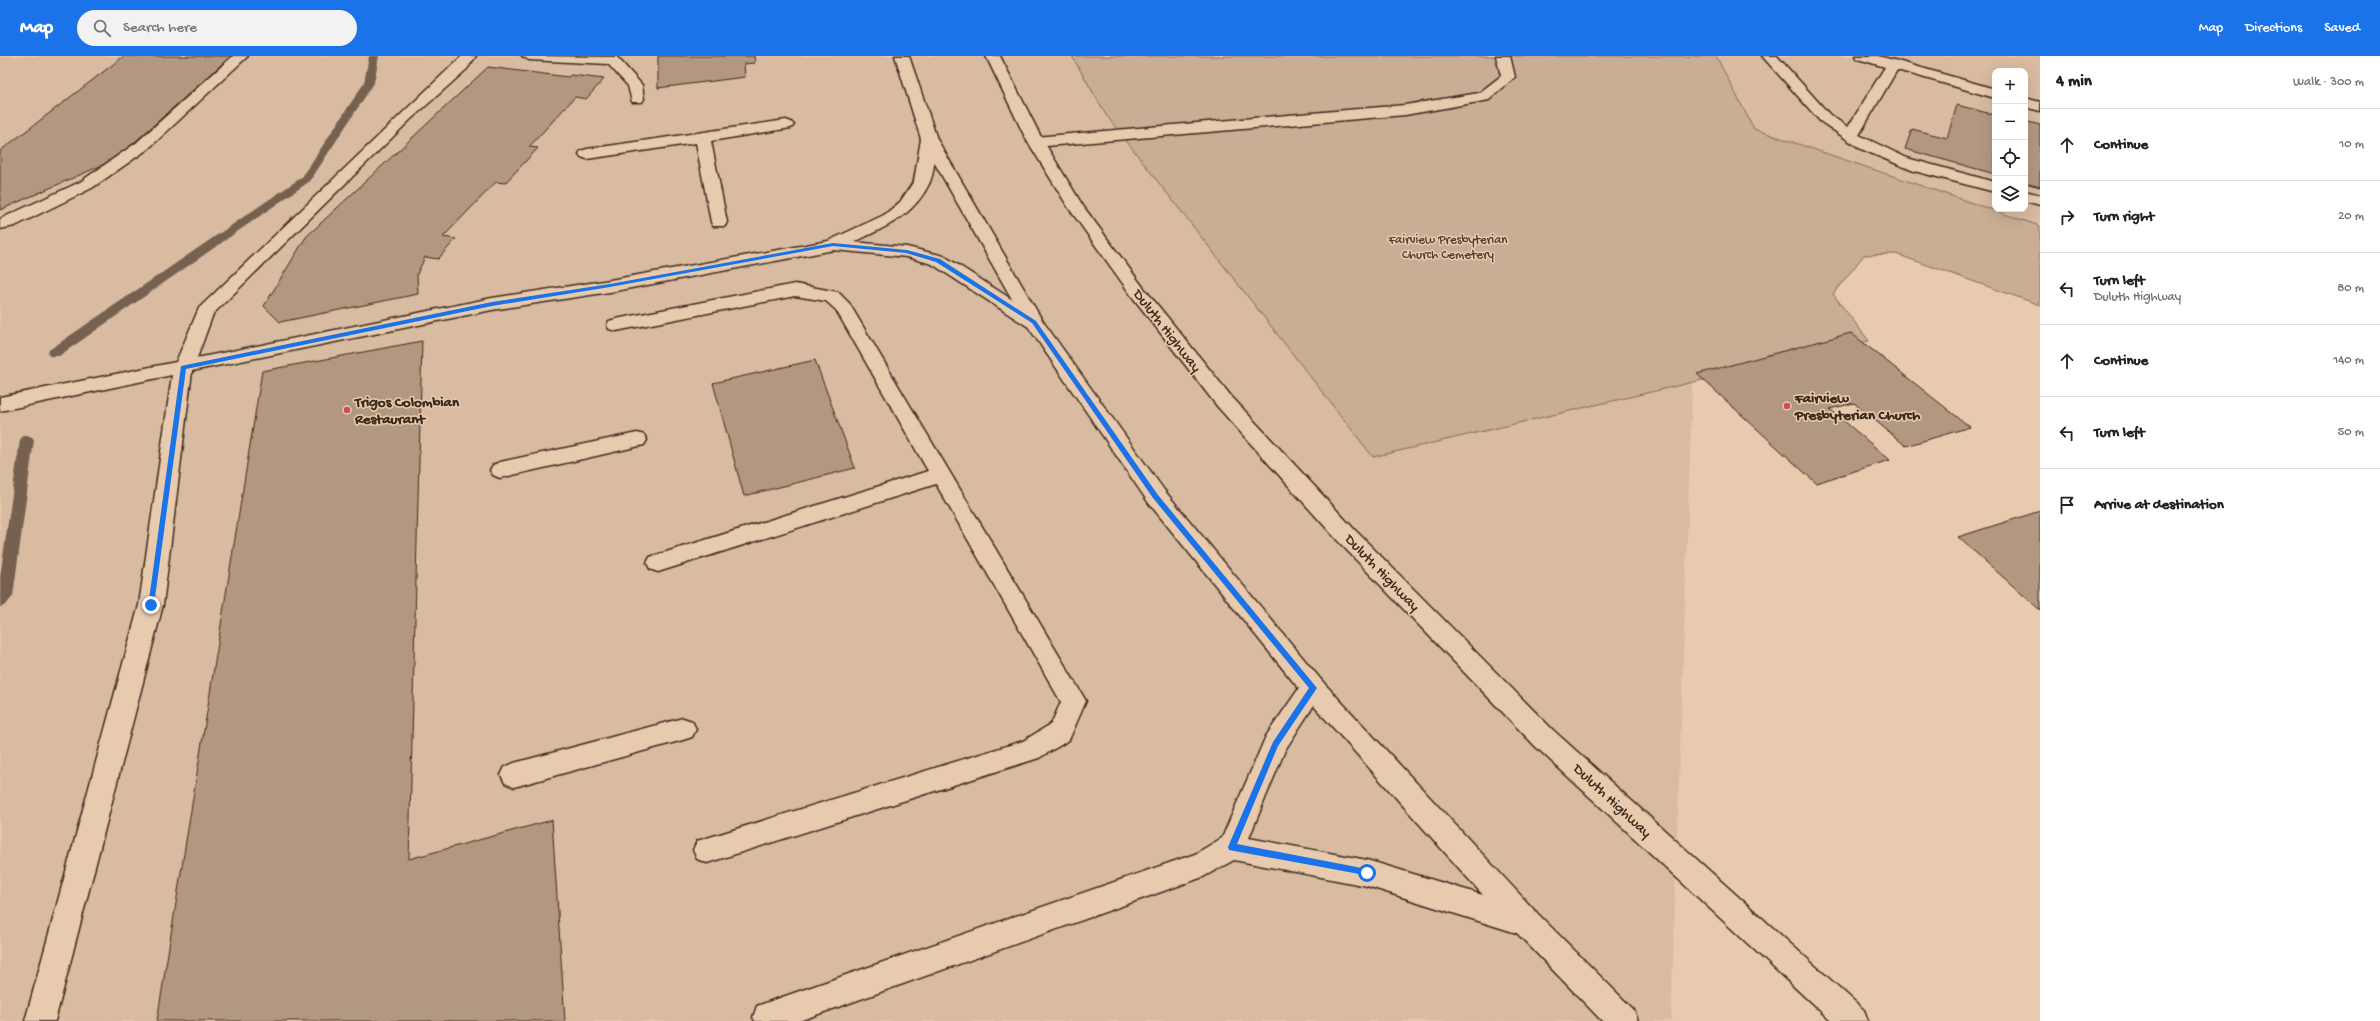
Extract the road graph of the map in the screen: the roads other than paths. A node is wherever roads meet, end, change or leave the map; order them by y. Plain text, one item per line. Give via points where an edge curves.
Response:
1 (241, 56) edge
2 (469, 56) edge
3 (529, 56) edge
4 (902, 56) edge
5 (993, 56) edge
6 (1502, 56) edge
7 (1769, 56) edge
8 (1863, 56) edge
9 (1894, 64) junction
10 (1992, 93) edge
11 (637, 99) dead end
12 (2028, 103) edge
13 (2040, 107) edge
14 (786, 126) dead end
15 (1850, 136) junction
16 (703, 137) junction
17 (929, 139) junction
18 (1036, 142) junction
19 (587, 154) dead end
20 (1992, 186) edge
21 (2028, 197) edge
22 (2040, 200) edge
23 (718, 222) dead end
24 (0, 224) edge
25 (833, 245) junction
26 (1034, 322) junction
27 (616, 325) dead end
28 (183, 368) junction
29 (0, 404) edge
30 (637, 440) dead end
31 (500, 470) dead end
32 (940, 475) junction
33 (658, 563) dead end
34 (1313, 688) junction
35 (684, 729) dead end
36 (514, 775) dead end
37 (1232, 847) junction
38 (707, 850) dead end
39 (1526, 922) junction
40 (768, 1017) dead end
41 (40, 1021) edge
42 (1623, 1021) edge
43 (1853, 1021) edge

1 - 24 main road via 142,146 86,185
2 - 28 main road via 462,66 405,117 205,312
3 - 11 main road via 612,60 635,85
4 - 17 main road
5 - 18 main road, Duluth Highway
6 - 18 main road via 1508,77 1484,97 1405,110
7 - 15 main road via 1825,118
8 - 9 main road
9 - 10 main road
9 - 15 main road
12 - 13 main road
14 - 16 main road
15 - 20 main road via 1867,148 1892,158
16 - 19 main road
16 - 23 main road
17 - 25 main road via 922,181 906,205 890,219
17 - 26 main road
18 - 43 main road, Duluth Highway via 1076,207 1224,401 1346,535 1544,738
21 - 22 main road
25 - 26 main road via 907,252 938,260
25 - 28 main road via 610,286 492,304
26 - 34 main road via 1156,496
27 - 32 main road via 795,290 832,296 844,307
28 - 29 main road
28 - 41 main road via 151,605
30 - 31 main road
32 - 33 main road
32 - 38 main road via 1074,701 1060,732 1030,750
34 - 37 main road via 1275,744
34 - 39 main road
35 - 36 main road
37 - 39 main road via 1367,873
37 - 40 main road via 1203,864
39 - 42 main road

